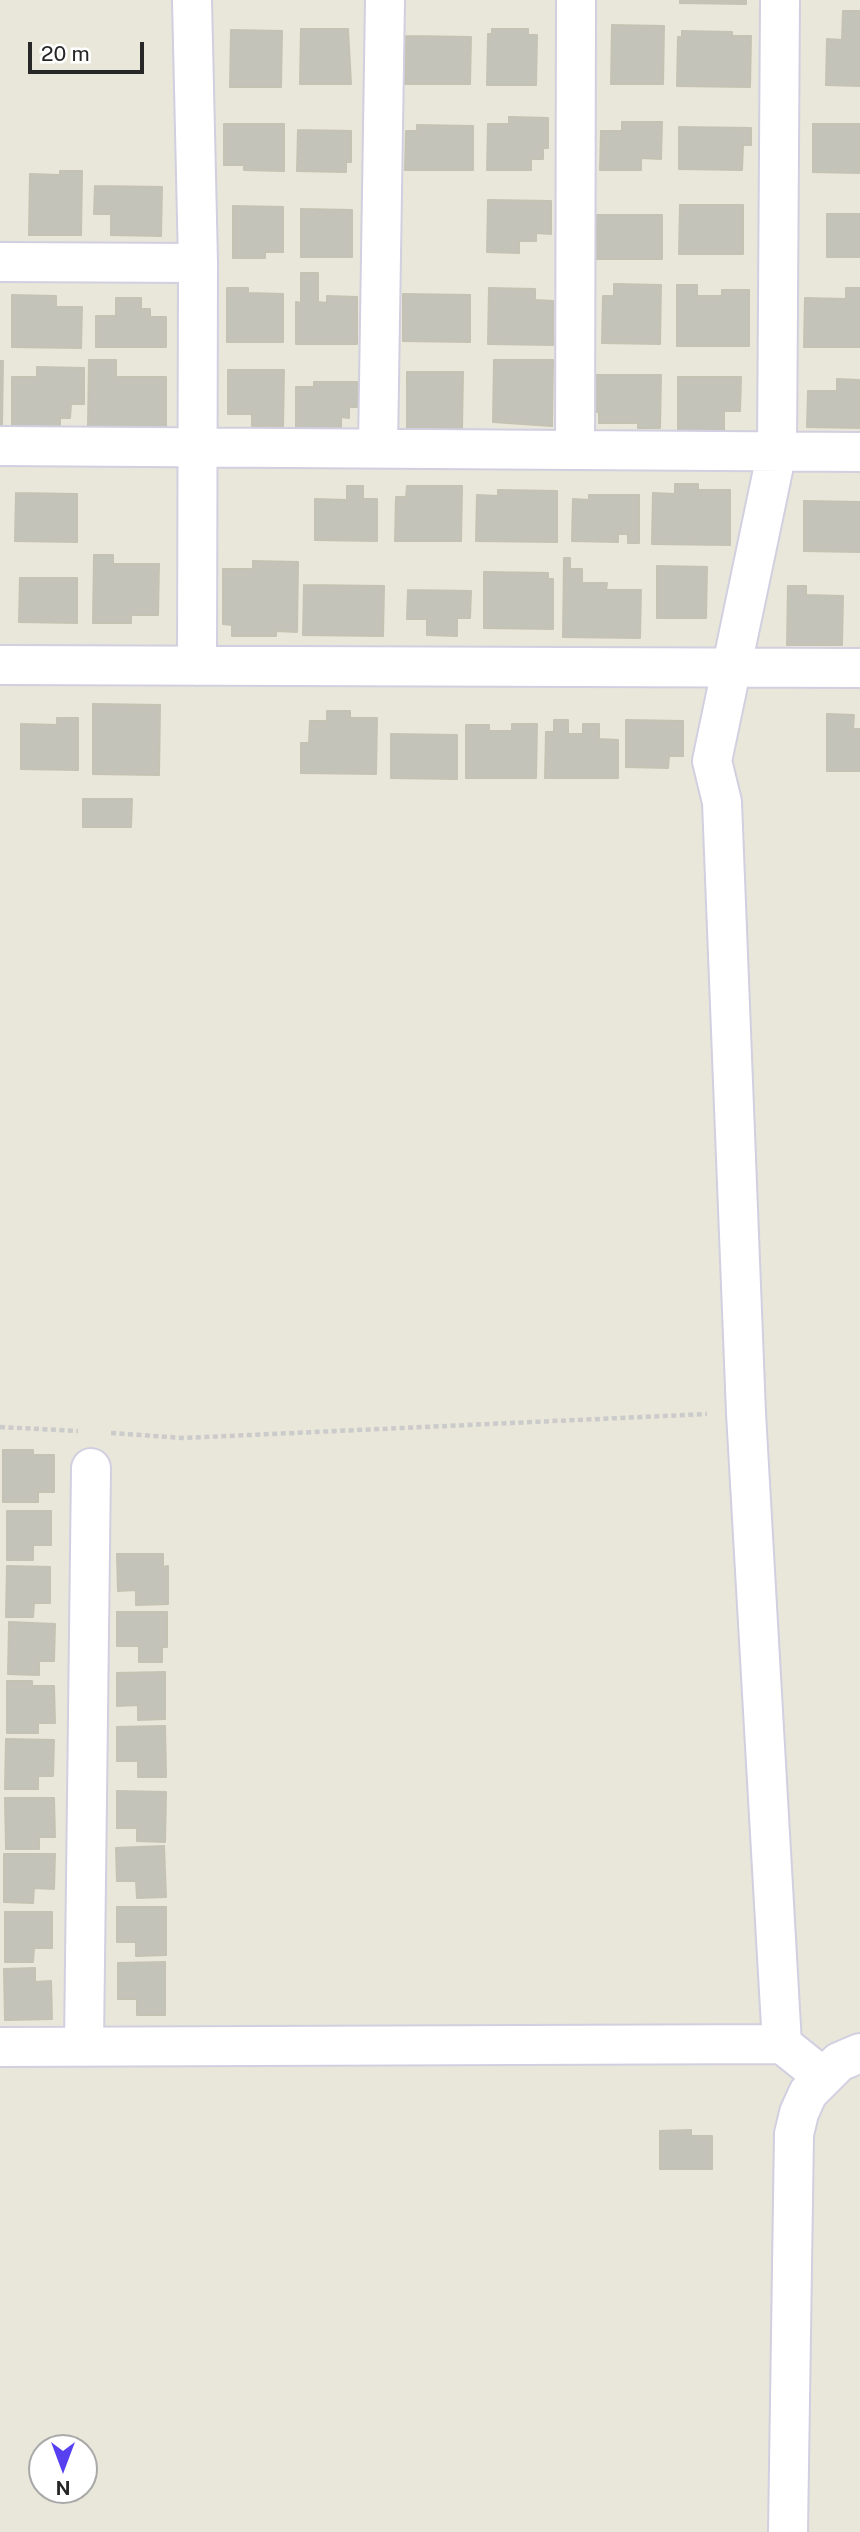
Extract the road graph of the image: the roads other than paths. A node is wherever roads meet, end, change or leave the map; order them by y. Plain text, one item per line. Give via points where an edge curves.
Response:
1 (192, 0) edge
2 (385, 0) edge
3 (576, 0) edge
4 (780, 0) edge
5 (0, 262) edge
6 (198, 263) junction
7 (0, 446) edge
8 (199, 447) junction
9 (378, 447) junction
10 (575, 450) junction
11 (777, 451) junction
12 (860, 452) edge
13 (0, 665) edge
14 (197, 666) junction
15 (730, 668) junction
16 (860, 668) edge
17 (91, 1468) dead end
18 (84, 2045) junction
19 (782, 2045) junction
20 (0, 2047) edge
21 (860, 2053) edge
22 (822, 2076) junction
23 (788, 2532) edge

1 - 6 street
2 - 9 street
3 - 10 street
4 - 11 street
5 - 6 street
6 - 8 street
7 - 8 street
8 - 9 street
8 - 14 street
9 - 10 street
10 - 11 street
11 - 12 street
11 - 15 street
13 - 14 street
14 - 15 street
15 - 16 street
15 - 19 street via 712,761 722,802 746,1413
17 - 18 street
18 - 19 street
18 - 20 street
19 - 22 street
21 - 22 street
22 - 23 street via 808,2093 794,2134

